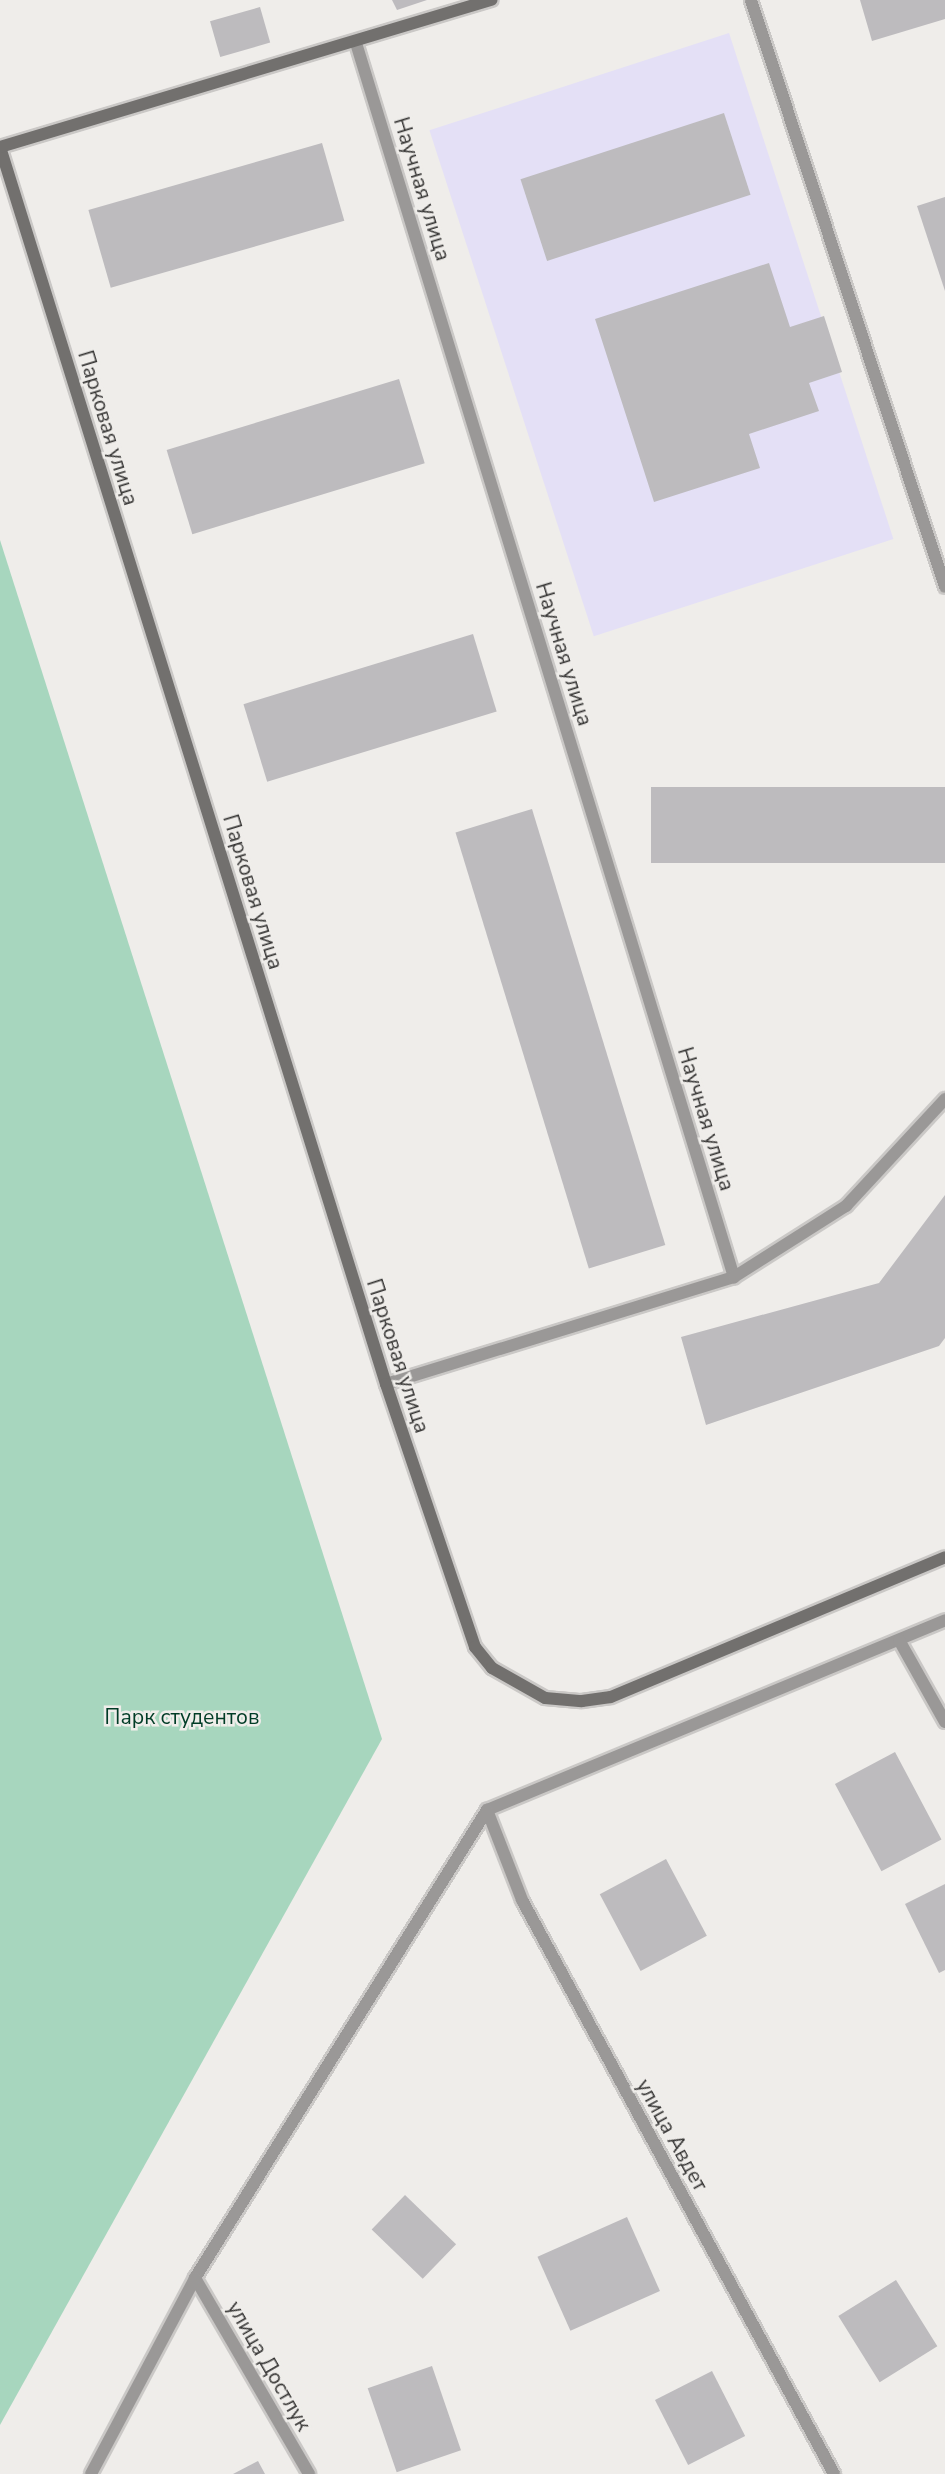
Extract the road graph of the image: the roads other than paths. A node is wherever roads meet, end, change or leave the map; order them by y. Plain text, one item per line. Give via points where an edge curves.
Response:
1 (491, 0) edge
2 (751, 0) edge
3 (356, 43) junction
4 (0, 147) edge
5 (945, 587) edge
6 (945, 1099) edge
7 (734, 1277) junction
8 (386, 1384) junction
9 (945, 1557) edge
10 (945, 1620) edge
11 (900, 1640) junction
12 (945, 1722) edge
13 (487, 1810) junction
14 (195, 2278) junction
15 (91, 2474) edge
16 (309, 2474) edge
17 (834, 2474) edge

1 - 3 street
2 - 5 street
3 - 4 street
3 - 7 street, Научная улица
4 - 8 street, Парковая улица
6 - 7 street via 846,1206
7 - 8 street
8 - 9 street, Парковая улица via 475,1647 492,1668 545,1698 582,1701 611,1697
10 - 11 street
11 - 12 street
11 - 13 street
13 - 14 street
13 - 17 street, улица Авдет via 522,1900
14 - 15 street
14 - 16 street, улица Достлук

